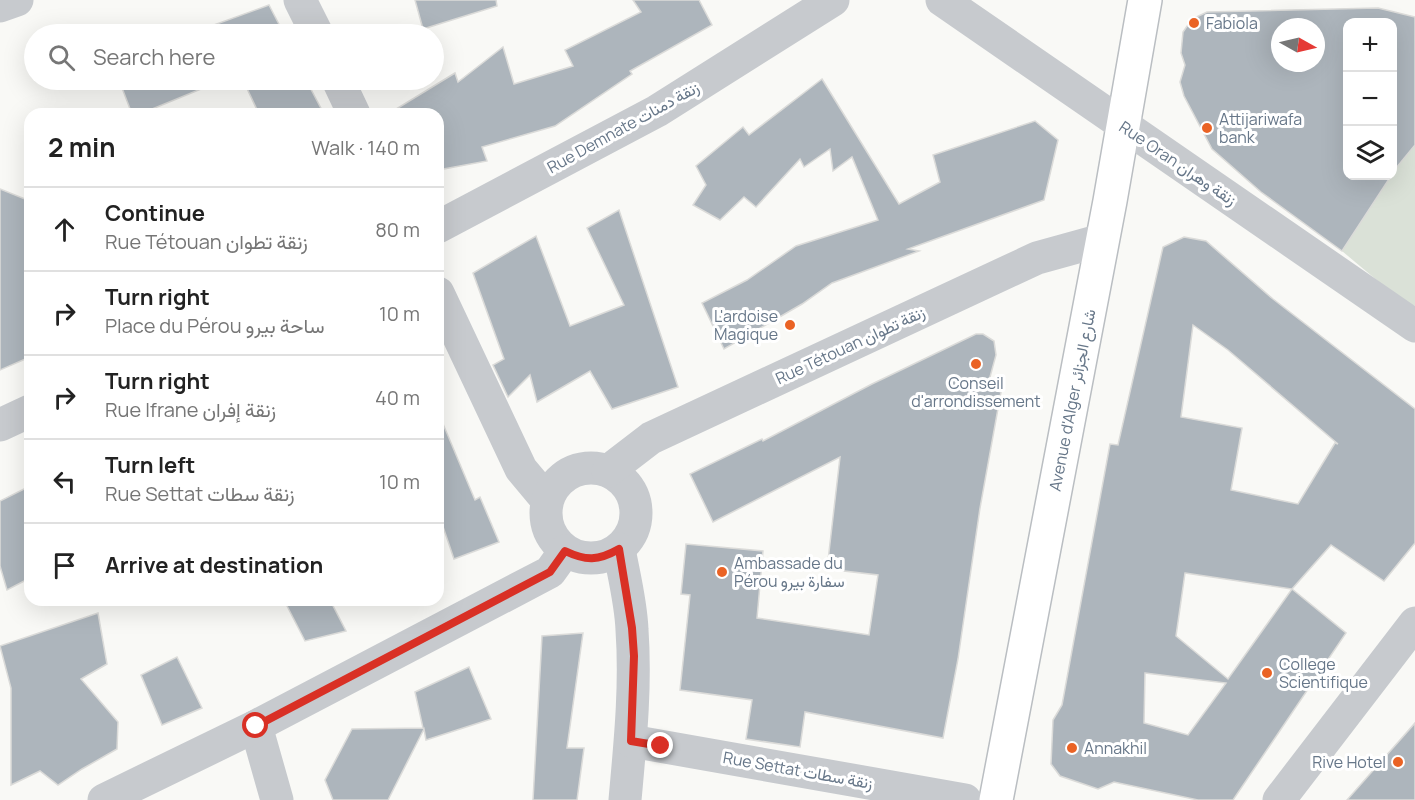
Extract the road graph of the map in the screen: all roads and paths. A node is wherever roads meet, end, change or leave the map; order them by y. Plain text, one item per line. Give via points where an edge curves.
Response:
1 (17, 0) edge
2 (300, 0) edge
3 (833, 0) edge
4 (942, 0) edge
5 (1145, 0) edge
6 (0, 6) edge
7 (312, 24) edge
8 (343, 90) edge
9 (351, 108) edge
10 (1123, 125) junction
11 (444, 223) edge
12 (1102, 240) junction
13 (444, 306) edge
14 (1415, 326) edge
15 (24, 414) edge
16 (0, 425) edge
17 (608, 471) junction
18 (547, 500) junction
19 (619, 549) junction
20 (565, 551) junction
21 (1415, 623) edge
22 (256, 726) junction
23 (631, 741) junction
24 (104, 800) edge
25 (277, 800) edge
26 (625, 800) edge
27 (965, 800) edge
28 (996, 800) edge
29 (1280, 800) edge

1 - 6 street
2 - 7 street
3 - 11 street, Rue Demnate زنقة دمنات via 657,111
4 - 10 street, Rue Oran زنقة وهران
5 - 10 main road, Avenue d'Alger شارع الجزائر
8 - 9 street
10 - 12 main road, Avenue d'Alger شارع الجزائر
10 - 14 street, Rue Oran زنقة وهران
12 - 17 street, Rue Tétouan زنقة تطوان via 1037,258 651,438
12 - 28 main road, Avenue d'Alger شارع الجزائر
13 - 18 street via 520,469
15 - 16 street
17 - 18 street via 593,467 570,473 552,489
17 - 19 street via 626,485 636,507 630,537
18 - 20 street via 548,526
19 - 20 street via 593,559 578,558
19 - 23 street via 634,656
20 - 22 street via 550,572
21 - 29 street
22 - 24 street
22 - 25 street
23 - 26 street
23 - 27 street, Rue Settat زنقة سطات

